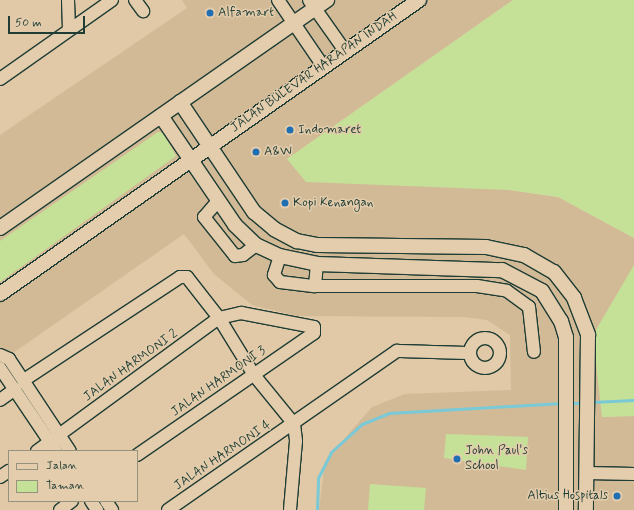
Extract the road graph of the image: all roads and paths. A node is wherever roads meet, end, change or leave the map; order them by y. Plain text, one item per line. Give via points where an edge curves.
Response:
1 (68, 0) edge
2 (112, 0) edge
3 (135, 0) edge
4 (278, 0) edge
5 (327, 0) edge
6 (419, 0) edge
7 (312, 4) edge
8 (143, 11) dead end
9 (295, 22) junction
10 (69, 29) junction
11 (345, 51) junction
12 (324, 66) junction
13 (0, 79) edge
14 (180, 102) junction
15 (161, 116) junction
16 (210, 147) junction
17 (191, 159) junction
18 (218, 201) junction
19 (0, 228) edge
20 (256, 245) junction
21 (280, 256) junction
22 (317, 264) junction
23 (478, 267) junction
24 (315, 286) junction
25 (477, 286) junction
26 (542, 290) junction
27 (0, 294) edge
28 (527, 304) junction
29 (219, 318) junction
30 (534, 352) dead end
31 (469, 353) dead end
32 (0, 357) edge
33 (0, 368) edge
34 (254, 375) junction
35 (24, 380) junction
36 (15, 389) junction
37 (0, 400) edge
38 (294, 424) junction
39 (55, 443) edge
40 (39, 450) edge
41 (68, 450) edge
42 (138, 454) edge
43 (587, 473) junction
44 (634, 474) edge
45 (71, 502) edge
46 (60, 510) edge
47 (168, 510) edge
48 (290, 510) edge
49 (566, 510) edge
50 (586, 510) edge

1 - 10 street
2 - 10 street
3 - 8 street
4 - 9 street
5 - 7 street
6 - 11 street, JALAN BULEVAR HARAPAN INDAH
7 - 9 street
7 - 11 street
9 - 12 street
9 - 14 street
10 - 13 street
11 - 12 street, JALAN BULEVAR HARAPAN INDAH
12 - 16 street, JALAN BULEVAR HARAPAN INDAH
14 - 15 street
14 - 16 street
15 - 17 street
15 - 19 street
16 - 17 street, JALAN BULEVAR HARAPAN INDAH
16 - 43 street via 254,212 274,229 297,241 318,245 486,247 524,255 554,272 582,314 588,335
17 - 18 street
17 - 27 street, JALAN BULEVAR HARAPAN INDAH
18 - 20 street
18 - 20 street via 204,217 235,256 243,255
20 - 21 street
21 - 22 street
21 - 24 street via 274,275 276,280
22 - 23 street
22 - 24 street
23 - 25 street
23 - 26 street via 502,270
24 - 25 street
25 - 28 street via 507,291
26 - 28 street
26 - 49 street via 561,321 566,337
28 - 30 street
29 - 34 street
29 - 34 street, JALAN HARMONI 3 via 241,313 315,329
29 - 35 street via 189,278 182,276
29 - 39 street, JALAN HARMONI 2
31 - 38 street, JALAN HARMONI 4 via 397,351
32 - 35 street via 9,359
33 - 36 street
34 - 38 street
34 - 42 street, JALAN HARMONI 3
35 - 39 street
36 - 37 street
36 - 39 street
38 - 47 street, JALAN HARMONI 4
38 - 48 street via 296,441
39 - 40 street, JALAN HARMONI 2
39 - 41 street
43 - 44 street
43 - 50 street
45 - 46 street

